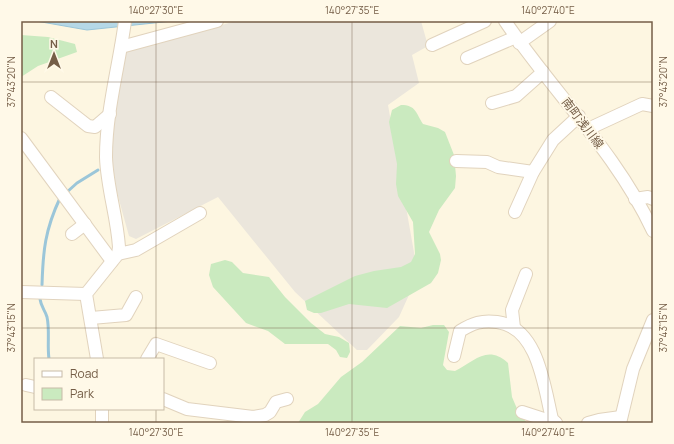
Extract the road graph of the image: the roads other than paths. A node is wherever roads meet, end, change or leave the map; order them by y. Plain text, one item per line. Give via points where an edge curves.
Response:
1 (217, 21) edge
2 (484, 21) edge
3 (505, 21) edge
4 (550, 21) edge
5 (124, 26) edge
6 (518, 40) junction
7 (432, 45) dead end
8 (121, 47) junction
9 (467, 58) dead end
10 (544, 72) junction
11 (51, 97) dead end
12 (492, 103) dead end
13 (653, 106) edge
14 (110, 114) junction
15 (579, 116) junction
16 (588, 129) junction
17 (22, 142) edge
18 (456, 161) dead end
19 (533, 172) junction
20 (635, 199) junction
21 (653, 200) edge
22 (515, 212) dead end
23 (200, 213) dead end
24 (85, 224) junction
25 (652, 227) edge
26 (72, 234) dead end
27 (115, 257) junction
28 (526, 274) dead end
29 (21, 292) edge
30 (86, 294) junction
31 (136, 297) dead end
32 (91, 318) junction
33 (653, 320) edge
34 (514, 328) junction
35 (454, 356) dead end
36 (97, 358) edge
37 (148, 358) edge
38 (210, 363) dead end
39 (164, 399) edge
40 (286, 399) dead end
41 (102, 410) edge
42 (522, 412) dead end
43 (620, 420) edge
44 (102, 423) edge
45 (556, 423) edge
46 (588, 423) edge

1 - 8 street
2 - 7 street
3 - 6 street, 南町浅川線
4 - 6 street
5 - 8 street
6 - 9 street
6 - 10 street, 南町浅川線
8 - 14 street
10 - 12 street via 516,96
10 - 15 street, 南町浅川線
11 - 14 street via 88,126 95,127
13 - 16 street via 642,104
14 - 27 street via 106,157 111,204 119,242
15 - 16 street, 南町浅川線
15 - 19 street via 553,140
16 - 20 street, 南町浅川線 via 624,179
17 - 24 street
18 - 19 street via 487,162 498,167
19 - 22 street
20 - 21 street via 648,197
20 - 25 street, 南町浅川線
23 - 27 street via 136,250
24 - 26 street
24 - 27 street
27 - 30 street
28 - 34 street via 512,310
29 - 30 street
30 - 32 street
31 - 32 street via 126,315
32 - 36 street
33 - 43 street via 633,370
34 - 35 street via 492,321 472,323 460,331
34 - 45 street via 532,346 552,419
37 - 38 street via 156,344
39 - 40 street via 186,409 253,417 265,415 276,402
41 - 44 street
42 - 45 street
43 - 46 street

